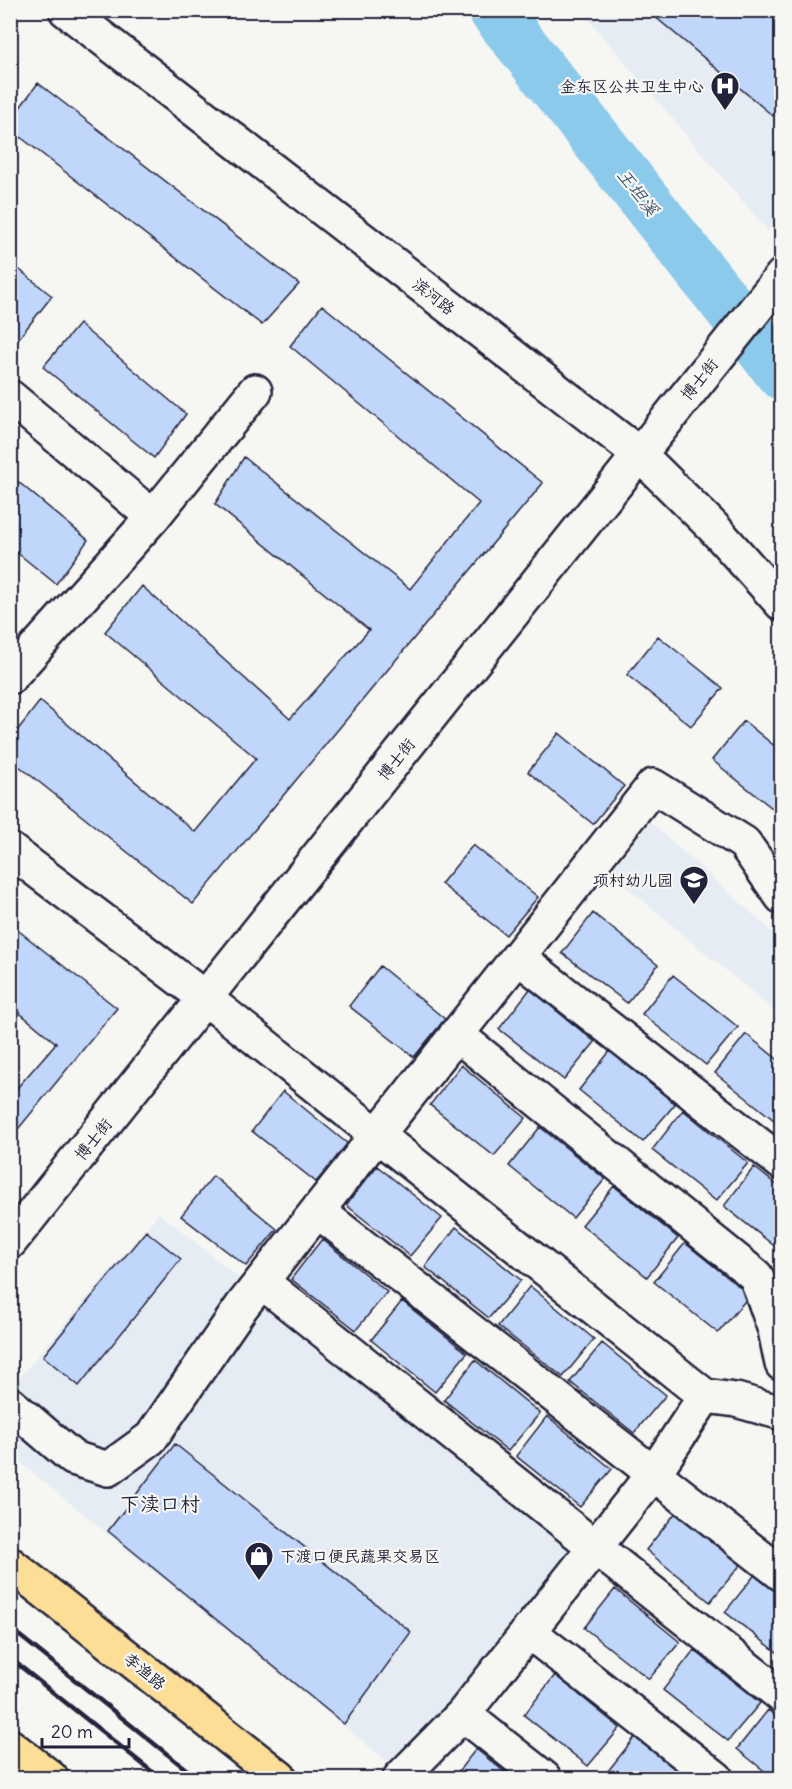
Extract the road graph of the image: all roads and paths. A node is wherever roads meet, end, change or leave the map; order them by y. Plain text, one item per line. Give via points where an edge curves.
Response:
1 (66, 10) edge
2 (89, 10) edge
3 (779, 279) edge
4 (255, 391) dead end
5 (10, 397) edge
6 (652, 438) junction
7 (153, 517) junction
8 (782, 604) edge
9 (10, 677) edge
10 (10, 850) edge
11 (782, 897) edge
12 (518, 957) junction
13 (204, 998) junction
14 (456, 1034) junction
15 (375, 1136) junction
16 (782, 1163) edge
17 (319, 1212) junction
18 (10, 1242) edge
19 (262, 1282) junction
20 (782, 1364) edge
21 (705, 1396) junction
22 (10, 1404) edge
23 (782, 1413) edge
24 (653, 1474) junction
25 (595, 1547) junction
26 (10, 1564) edge
27 (782, 1574) edge
28 (528, 1631) junction
29 (782, 1696) edge
30 (463, 1714) junction
31 (10, 1746) edge
32 (51, 1779) edge
33 (280, 1779) edge
34 (400, 1779) edge
35 (544, 1779) edge
36 (716, 1779) edge

1 - 6 street, 滨河路
2 - 6 street
3 - 6 street, 博士街
4 - 7 street
5 - 7 street
6 - 8 street, 滨河路 via 713,528
6 - 13 street, 博士街
7 - 9 street
10 - 13 street
11 - 12 street via 744,843 653,786
12 - 14 street
12 - 16 street
13 - 15 street
13 - 18 street, 博士街
14 - 15 street
14 - 20 street via 756,1276
15 - 17 street
15 - 21 street
17 - 19 street
17 - 24 street
19 - 22 street via 152,1438 108,1469 73,1458
19 - 25 street
21 - 23 street
21 - 24 street
24 - 25 street
24 - 27 street
25 - 28 street
25 - 29 street
26 - 33 main road, 李渔路
28 - 30 street
28 - 36 street
30 - 34 street
30 - 35 street
31 - 32 main road

